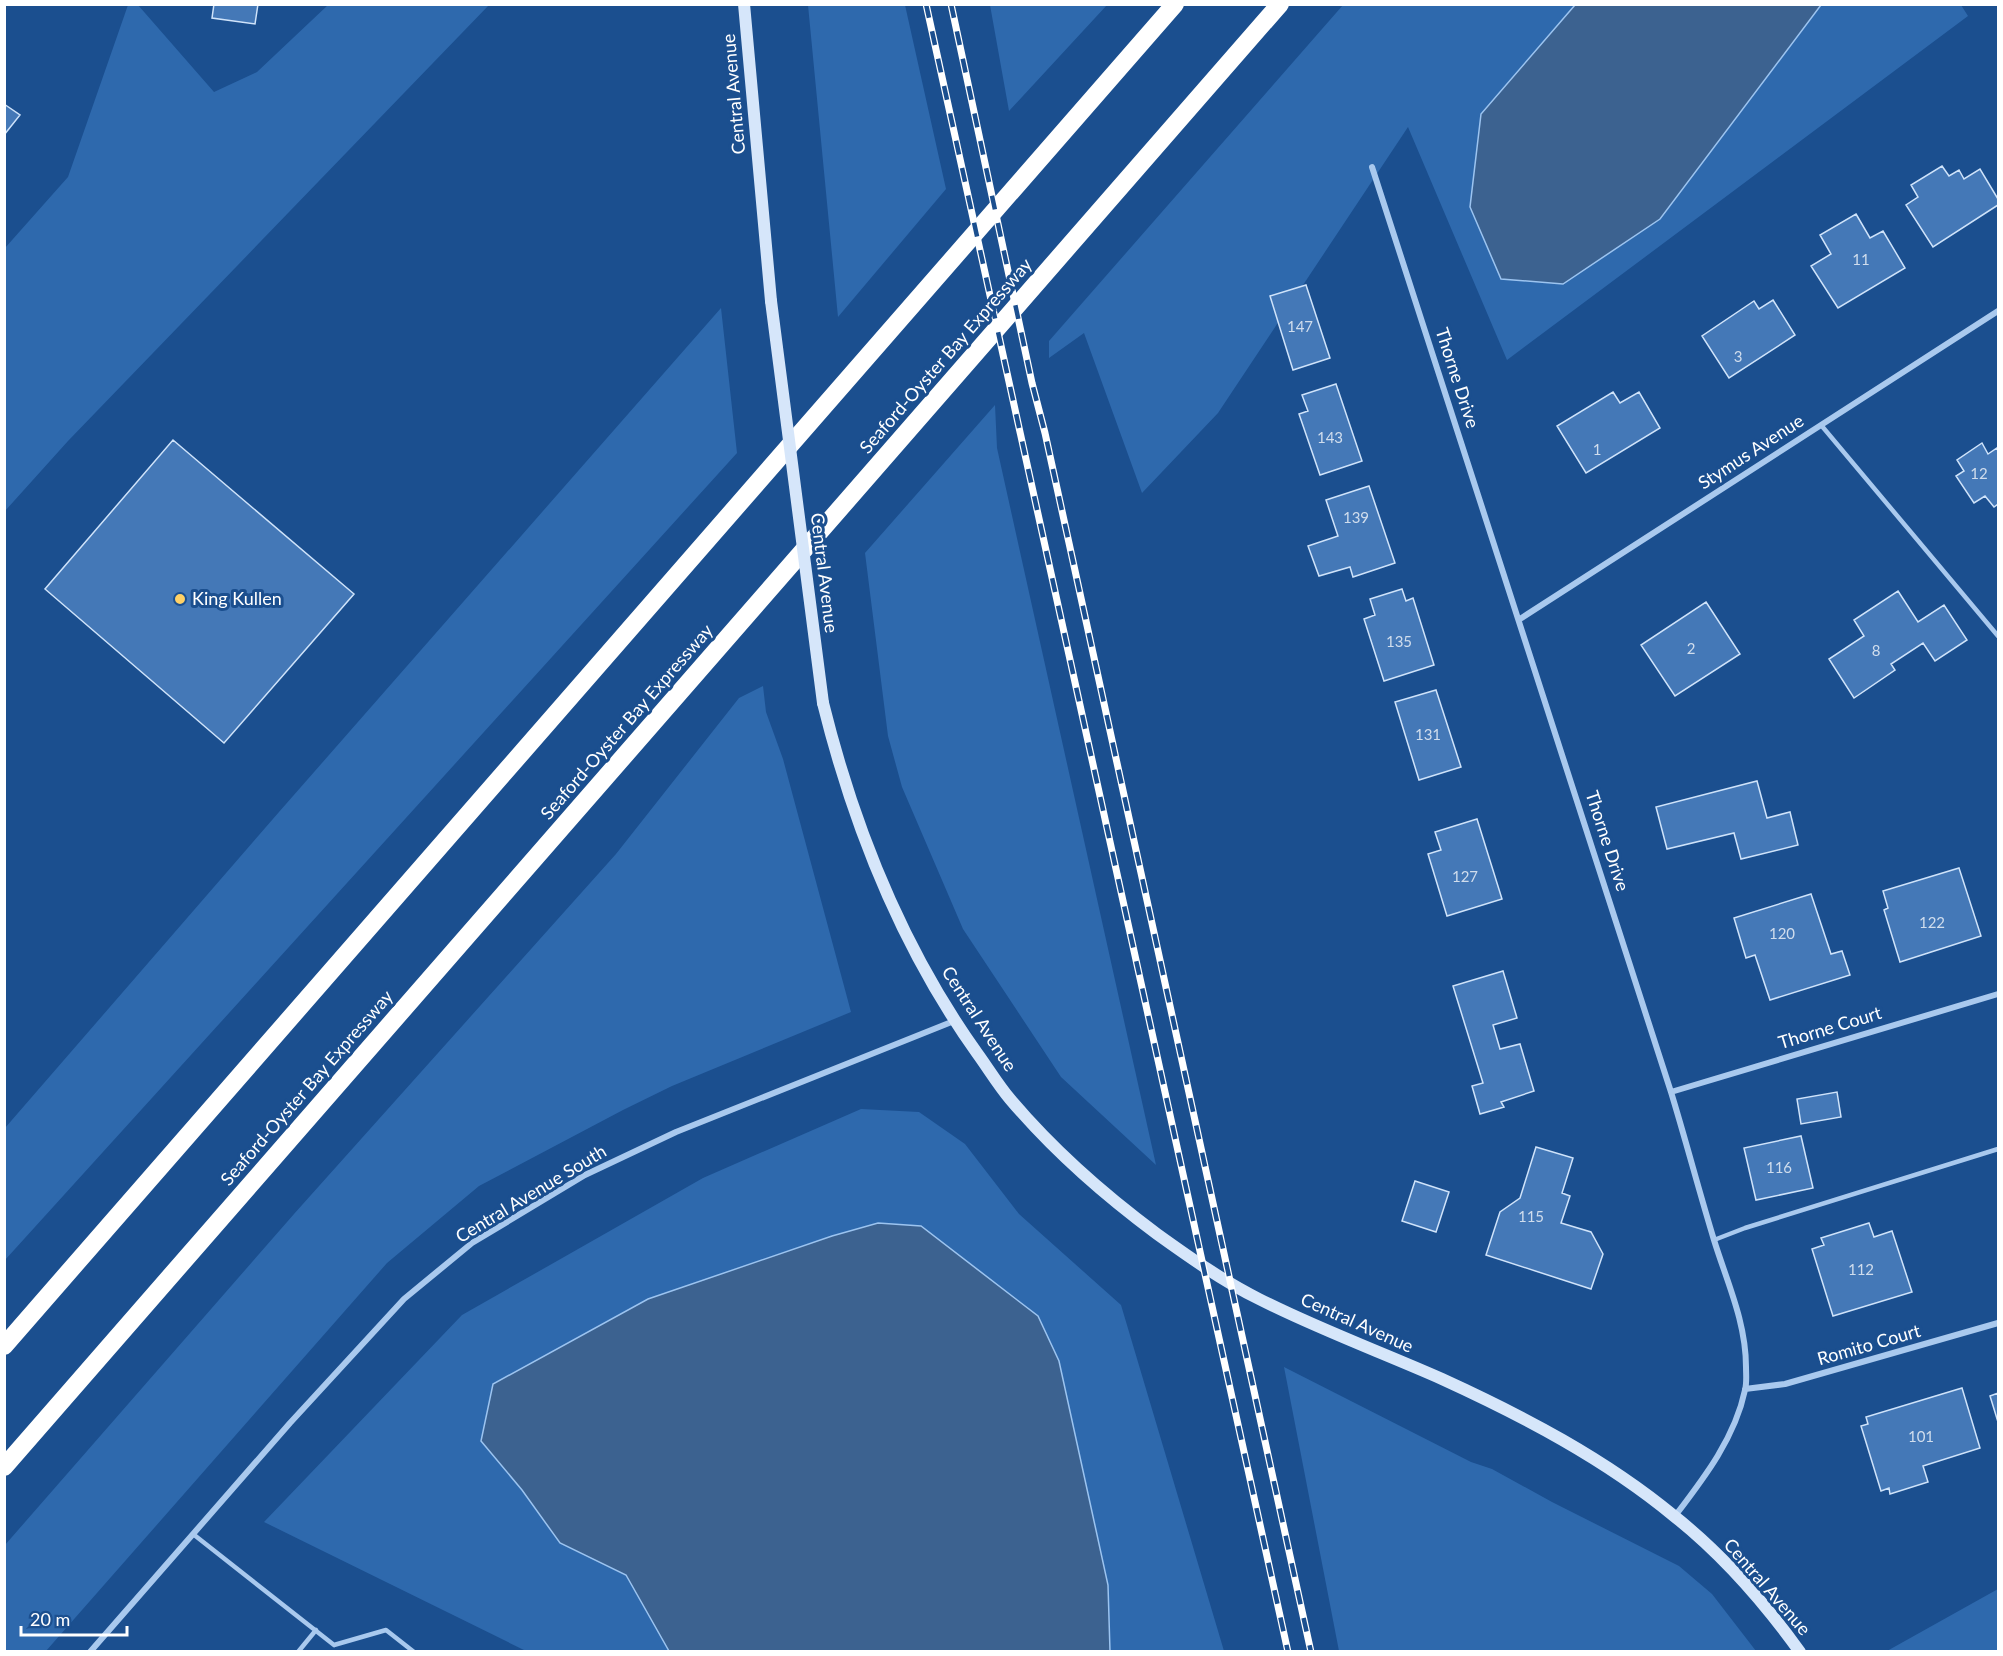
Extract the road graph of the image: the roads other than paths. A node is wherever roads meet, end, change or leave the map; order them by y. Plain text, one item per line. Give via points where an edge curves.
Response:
1 (744, 4) edge
2 (1175, 4) edge
3 (1280, 4) edge
4 (1372, 167) dead end
5 (1998, 311) edge
6 (1821, 425) junction
7 (1520, 619) junction
8 (1998, 636) edge
9 (1998, 994) edge
10 (954, 1021) junction
11 (1671, 1092) junction
12 (1998, 1149) edge
13 (1714, 1240) junction
14 (1998, 1323) edge
15 (4, 1346) edge
16 (1746, 1389) junction
17 (4, 1467) edge
18 (1675, 1516) junction
19 (192, 1534) junction
20 (316, 1630) junction
21 (334, 1645) junction
22 (90, 1652) edge
23 (298, 1652) edge
24 (333, 1652) edge
25 (414, 1652) edge
26 (1800, 1652) edge

1 - 10 main road, Central Avenue, bridge via 771,301 823,703 868,851 891,905
2 - 15 highway
3 - 17 highway, Seaford-Oyster Bay Expressway
4 - 7 street, Thorne Drive
5 - 6 street, Stymus Avenue
6 - 7 street, Stymus Avenue
6 - 8 lane
7 - 11 street, Thorne Drive
9 - 11 street, Thorne Court
10 - 18 main road, Central Avenue via 1009,1098 1048,1140 1119,1206 1194,1260 1258,1298 1507,1411 1589,1456
10 - 19 street, Central Avenue South via 666,1137 585,1175 472,1243 404,1299
11 - 13 street, Thorne Drive
12 - 13 lane
13 - 16 street, Thorne Drive via 1744,1339
14 - 16 street, Romito Court via 1785,1384
16 - 18 street, Thorne Drive via 1729,1436
18 - 26 main road, Central Avenue via 1758,1598
19 - 20 lane
19 - 22 street, Central Avenue South
20 - 21 lane
20 - 23 lane
21 - 24 lane
21 - 25 lane via 386,1630

